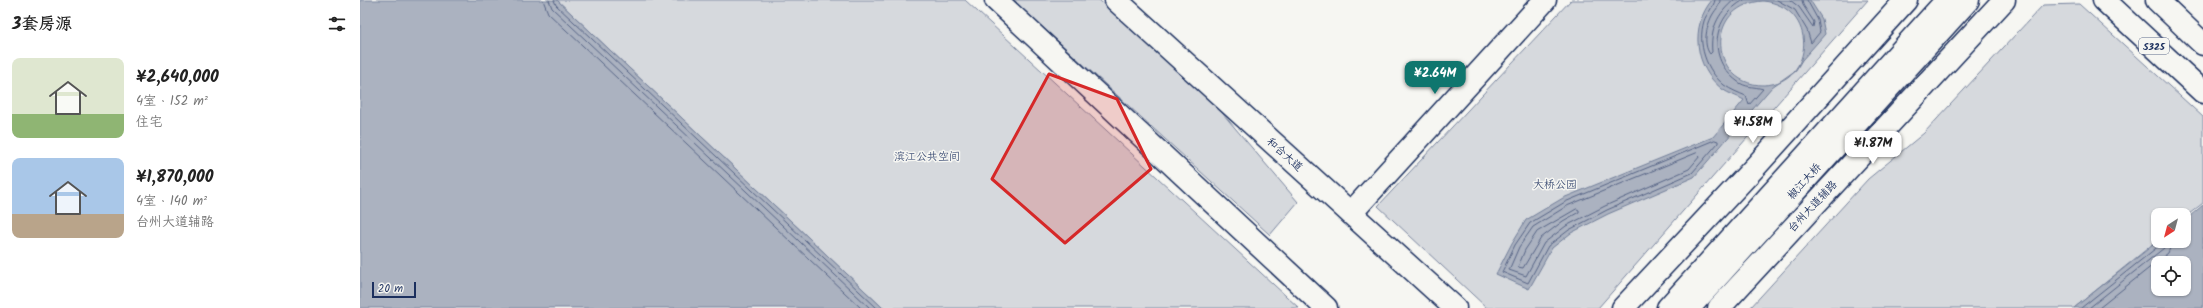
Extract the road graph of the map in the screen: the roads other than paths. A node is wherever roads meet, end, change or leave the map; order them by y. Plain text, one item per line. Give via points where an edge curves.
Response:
1 (996, 0) edge
2 (1116, 0) edge
3 (1545, 0) edge
4 (1906, 0) edge
5 (1947, 0) edge
6 (1968, 0) edge
7 (1985, 0) edge
8 (2004, 0) edge
9 (2104, 0) edge
10 (2157, 0) edge
11 (2127, 11) edge
12 (1979, 28) junction
13 (2203, 44) edge
14 (2203, 92) edge
15 (1351, 213) junction
16 (1645, 283) junction
17 (1326, 308) edge
18 (1455, 308) edge
19 (1623, 308) edge
20 (1640, 308) edge
21 (1668, 308) edge
22 (1689, 308) edge
23 (1719, 308) edge

1 - 17 main road
2 - 15 main road, 和合大道
3 - 15 main road
4 - 16 main road via 1756,166
5 - 21 main road, 椒江大桥
6 - 22 main road, 椒江大桥
7 - 12 main road
8 - 12 main road, 台州大道辅路
9 - 11 main road, S325
10 - 13 main road
11 - 14 main road, S325
12 - 23 main road, 台州大道辅路
15 - 18 main road, 和合大道
16 - 19 main road
16 - 20 main road via 1639,302

